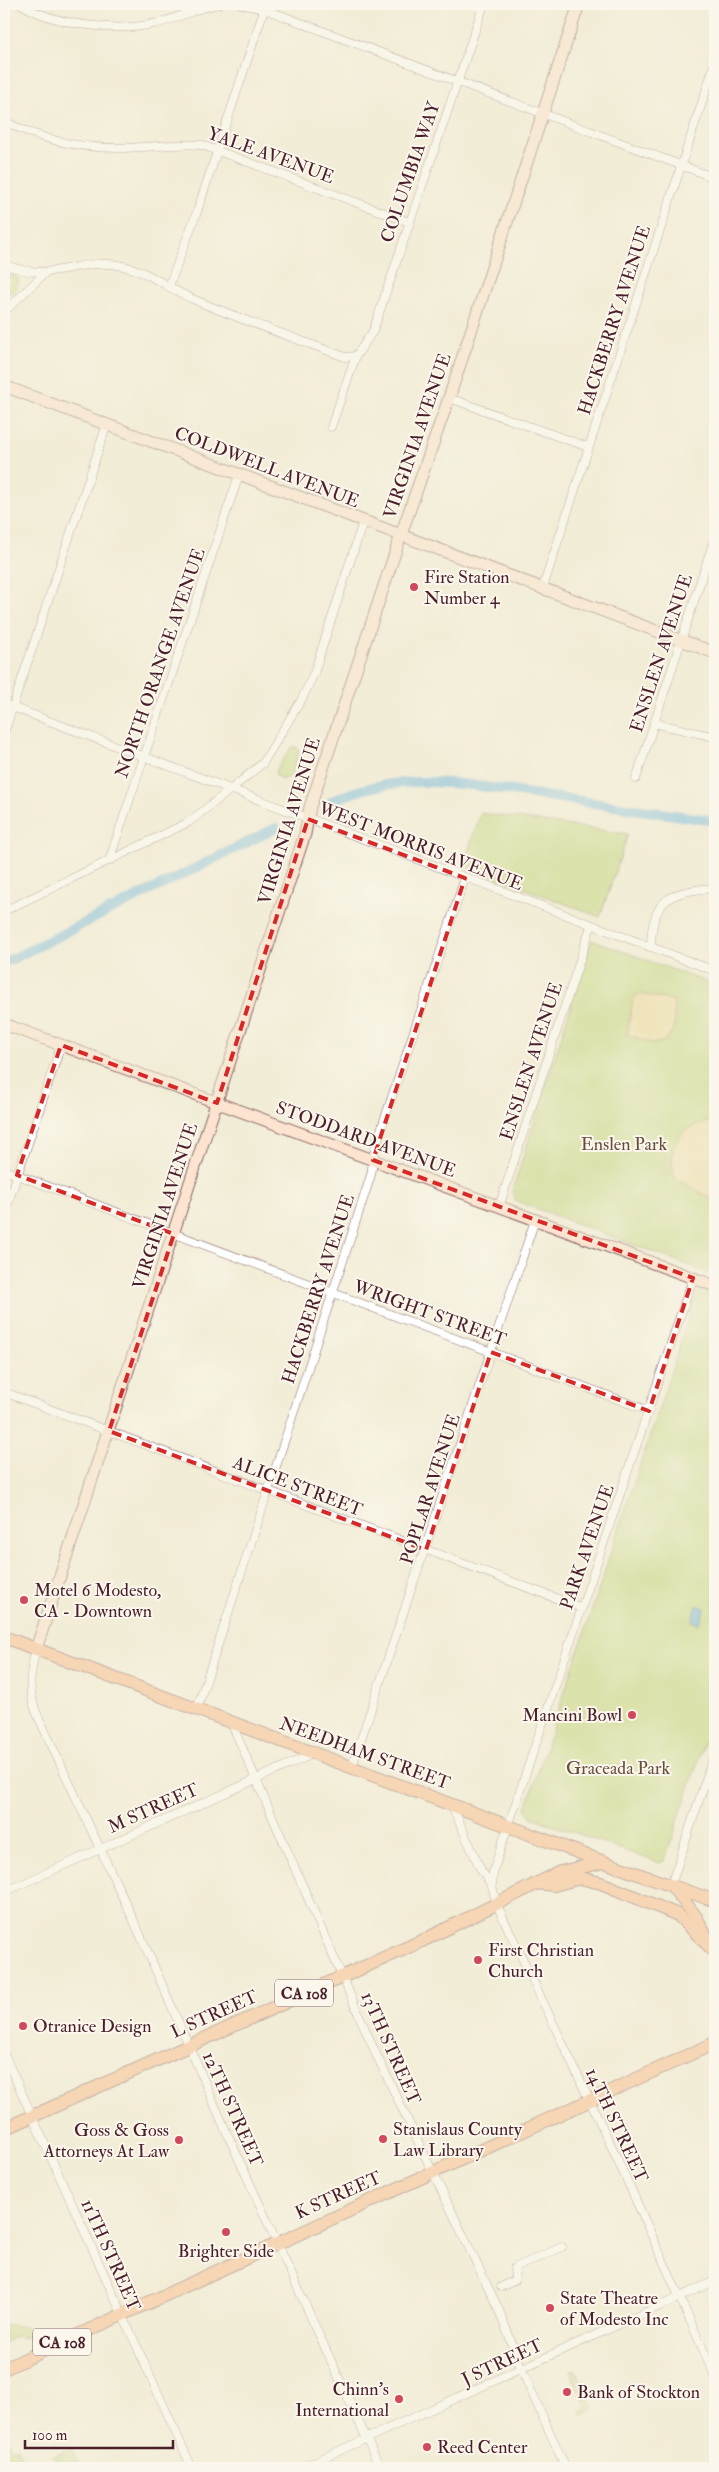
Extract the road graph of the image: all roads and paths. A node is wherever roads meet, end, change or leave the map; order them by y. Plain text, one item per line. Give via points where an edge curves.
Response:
1 (21, 4) edge
2 (220, 4) edge
3 (241, 4) edge
4 (484, 4) edge
5 (579, 4) edge
6 (265, 6) edge
7 (715, 63) edge
8 (457, 81) junction
9 (542, 113) junction
10 (4, 122) edge
11 (216, 150) junction
12 (681, 165) junction
13 (715, 178) edge
14 (409, 222) junction
15 (4, 264) edge
16 (45, 273) junction
17 (170, 286) junction
18 (4, 312) edge
19 (356, 356) junction
20 (4, 386) edge
21 (449, 398) junction
22 (106, 424) junction
23 (331, 427) dead end
24 (588, 447) junction
25 (239, 475) junction
26 (363, 522) junction
27 (401, 536) junction
28 (715, 537) edge
29 (543, 587) junction
30 (681, 639) junction
31 (715, 653) edge
32 (4, 704) edge
33 (12, 708) junction
34 (654, 723) junction
35 (4, 733) edge
36 (715, 737) edge
37 (145, 757) junction
38 (636, 779) dead end
39 (230, 790) junction
40 (308, 819) junction
41 (109, 861) junction
42 (465, 878) junction
43 (715, 888) edge
44 (4, 911) edge
45 (591, 926) junction
46 (651, 947) junction
47 (715, 970) edge
48 (4, 1024) edge
49 (61, 1045) junction
50 (218, 1103) junction
51 (373, 1160) junction
52 (4, 1170) edge
53 (17, 1175) junction
54 (499, 1206) junction
55 (4, 1216) edge
56 (535, 1220) junction
57 (174, 1234) junction
58 (693, 1278) junction
59 (715, 1286) edge
60 (332, 1293) junction
61 (491, 1352) junction
62 (4, 1392) edge
63 (649, 1410) junction
64 (109, 1431) junction
65 (268, 1491) junction
66 (426, 1550) junction
67 (582, 1608) junction
68 (4, 1637) edge
69 (36, 1649) junction
70 (197, 1709) junction
71 (230, 1721) junction
72 (715, 1752) edge
73 (315, 1753) junction
74 (352, 1766) junction
75 (256, 1778) junction
76 (451, 1803) junction
77 (509, 1825) junction
78 (100, 1848) junction
79 (604, 1862) junction
80 (537, 1884) junction
81 (672, 1885) junction
82 (492, 1886) junction
83 (4, 1892) edge
84 (715, 1901) edge
85 (497, 1905) junction
86 (714, 1947) edge
87 (342, 1976) junction
88 (715, 2043) edge
89 (188, 2045) junction
90 (4, 2054) edge
91 (588, 2100) junction
92 (32, 2116) junction
93 (4, 2130) edge
94 (432, 2172) junction
95 (276, 2242) junction
96 (562, 2246) dead end
97 (715, 2281) edge
98 (501, 2287) dead end
99 (680, 2297) junction
100 (121, 2315) junction
101 (4, 2368) edge
102 (522, 2369) junction
103 (715, 2376) edge
104 (367, 2440) junction
105 (192, 2468) edge
106 (301, 2468) edge
107 (380, 2468) edge
108 (566, 2468) edge

1 - 2 street via 60,20 93,26 132,27 170,20
3 - 6 street
4 - 8 street, COLUMBIA WAY
5 - 9 street, VIRGINIA AVENUE
6 - 8 street
6 - 11 street
7 - 12 street, HACKBERRY AVENUE
8 - 9 street
8 - 14 street, COLUMBIA WAY
9 - 12 street
9 - 21 street, VIRGINIA AVENUE
10 - 11 street, YALE AVENUE via 24,131 94,147 176,143 202,145
11 - 14 street, YALE AVENUE
11 - 17 street
12 - 13 street
12 - 24 street, HACKBERRY AVENUE
14 - 19 street, COLUMBIA WAY via 373,331
15 - 16 street via 26,272
16 - 17 street via 108,264 150,274
16 - 18 street
17 - 19 street via 202,303 345,357
19 - 23 street
20 - 22 street, COLDWELL AVENUE
21 - 24 street
21 - 27 street, VIRGINIA AVENUE
22 - 25 street, COLDWELL AVENUE
22 - 33 street
24 - 29 street, HACKBERRY AVENUE
25 - 26 street, COLDWELL AVENUE
25 - 37 street, NORTH ORANGE AVENUE
26 - 27 street, COLDWELL AVENUE
26 - 39 street via 321,654 303,697 263,764
27 - 29 street, COLDWELL AVENUE
27 - 40 street, VIRGINIA AVENUE
28 - 30 street, ENSLEN AVENUE
29 - 30 street, COLDWELL AVENUE
30 - 31 street, COLDWELL AVENUE
30 - 34 street, ENSLEN AVENUE
32 - 33 street, WEST MORRIS AVENUE
33 - 35 street
33 - 37 street, WEST MORRIS AVENUE
34 - 36 street
34 - 38 street, ENSLEN AVENUE
37 - 39 street, WEST MORRIS AVENUE
37 - 41 street, NORTH ORANGE AVENUE
39 - 40 street, WEST MORRIS AVENUE
39 - 41 street via 189,822
40 - 42 street, WEST MORRIS AVENUE
40 - 50 street, VIRGINIA AVENUE
41 - 44 street
42 - 45 street, WEST MORRIS AVENUE
42 - 51 street, HACKBERRY AVENUE
43 - 46 street via 692,889 665,900 657,910 651,929
45 - 46 street, WEST MORRIS AVENUE
45 - 54 street, ENSLEN AVENUE
46 - 47 street, WEST MORRIS AVENUE
48 - 49 street, STODDARD AVENUE
49 - 50 street, STODDARD AVENUE
49 - 53 street
50 - 51 street, STODDARD AVENUE
50 - 57 street, VIRGINIA AVENUE
51 - 54 street, STODDARD AVENUE
51 - 60 street, HACKBERRY AVENUE via 371,1175
52 - 53 street, WRIGHT STREET
53 - 55 street
53 - 57 street, WRIGHT STREET
54 - 56 street, STODDARD AVENUE
56 - 58 street, STODDARD AVENUE
56 - 61 street, POPLAR AVENUE
57 - 60 street, WRIGHT STREET
57 - 64 street, VIRGINIA AVENUE
58 - 59 street, STODDARD AVENUE
58 - 63 street, PARK AVENUE
60 - 61 street, WRIGHT STREET
60 - 65 street, HACKBERRY AVENUE
61 - 63 street, WRIGHT STREET
61 - 66 street, POPLAR AVENUE
62 - 64 street, ALICE STREET
63 - 67 street, PARK AVENUE
64 - 65 street, ALICE STREET
64 - 69 street, VIRGINIA AVENUE
65 - 66 street, ALICE STREET
65 - 70 street, HACKBERRY AVENUE
66 - 67 street, ALICE STREET
66 - 74 street, POPLAR AVENUE
67 - 77 street, PARK AVENUE
68 - 69 main road, NEEDHAM STREET
69 - 70 main road, NEEDHAM STREET
69 - 78 street, 12TH STREET via 29,1677 32,1701
70 - 71 main road, NEEDHAM STREET
71 - 73 main road, NEEDHAM STREET
71 - 75 street, 13TH STREET
72 - 81 street
73 - 74 main road, NEEDHAM STREET
73 - 75 street, M STREET
74 - 76 main road, NEEDHAM STREET
75 - 78 street, M STREET
75 - 87 street, 13TH STREET
76 - 77 main road, NEEDHAM STREET
76 - 82 street, 14TH STREET via 481,1870
77 - 79 main road, NEEDHAM STREET
77 - 82 street, 14TH STREET via 493,1872
78 - 83 street, M STREET
78 - 89 street, 12TH STREET
79 - 80 main road, L STREET / CA 108 via 560,1872
79 - 81 main road, NEEDHAM STREET
80 - 85 main road, L STREET / CA 108
80 - 86 main road via 554,1885 580,1878 600,1883 678,1915
81 - 84 main road, NEEDHAM STREET
81 - 86 main road
82 - 85 street, 14TH STREET
85 - 87 main road, L STREET / CA 108
85 - 91 street, 14TH STREET
87 - 89 main road, L STREET / CA 108
87 - 94 street, 13TH STREET
88 - 91 main road, K STREET / CA 108
89 - 92 main road, L STREET / CA 108
89 - 95 street, 12TH STREET
90 - 92 street, 11TH STREET
91 - 94 main road, K STREET / CA 108 via 513,2138
91 - 99 street, 14TH STREET
92 - 93 main road, L STREET / CA 108
92 - 100 street, 11TH STREET
94 - 95 main road, K STREET / CA 108
94 - 102 street, 13TH STREET via 498,2308
95 - 100 main road, K STREET / CA 108
95 - 104 street, 12TH STREET
96 - 98 street via 514,2268 515,2280
97 - 99 street, J STREET
99 - 102 street, J STREET
99 - 103 street, 14TH STREET
100 - 101 main road, K STREET / CA 108
100 - 105 street, 11TH STREET
102 - 104 street, J STREET
102 - 108 street, 13TH STREET
104 - 106 street, J STREET
104 - 107 street, 12TH STREET

